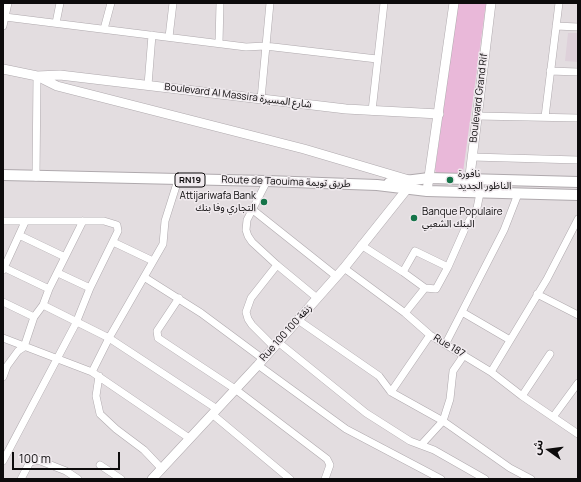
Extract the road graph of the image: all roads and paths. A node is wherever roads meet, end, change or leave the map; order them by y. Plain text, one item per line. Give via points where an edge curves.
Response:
1 (8, 3) edge
2 (60, 3) edge
3 (111, 3) edge
4 (173, 3) edge
5 (220, 3) edge
6 (270, 3) edge
7 (381, 3) edge
8 (454, 3) edge
9 (491, 3) edge
10 (559, 3) edge
11 (5, 17) junction
12 (56, 23) junction
13 (3, 26) edge
14 (556, 26) junction
15 (578, 27) edge
16 (104, 29) junction
17 (152, 35) junction
18 (169, 37) junction
19 (219, 43) junction
20 (265, 46) junction
21 (377, 58) junction
22 (3, 69) edge
23 (550, 71) junction
24 (578, 72) edge
25 (37, 76) junction
26 (148, 85) junction
27 (261, 98) junction
28 (372, 111) junction
29 (439, 114) junction
30 (476, 116) junction
31 (545, 117) junction
32 (578, 118) edge
33 (472, 157) junction
34 (578, 160) edge
35 (3, 175) edge
36 (36, 177) junction
37 (429, 178) junction
38 (178, 180) junction
39 (470, 180) junction
40 (267, 181) junction
41 (578, 182) edge
42 (408, 185) junction
43 (427, 191) junction
44 (468, 192) junction
45 (480, 192) junction
46 (518, 194) junction
47 (578, 195) edge
48 (253, 210) junction
49 (578, 219) edge
50 (3, 221) edge
51 (83, 221) junction
52 (25, 222) junction
53 (19, 235) junction
54 (113, 242) junction
55 (361, 245) junction
56 (65, 257) junction
57 (153, 261) junction
58 (277, 265) junction
59 (448, 267) junction
60 (3, 268) edge
61 (344, 268) junction
62 (403, 272) junction
63 (58, 273) junction
64 (144, 276) junction
65 (336, 276) junction
66 (90, 288) junction
67 (425, 288) junction
68 (49, 289) junction
69 (537, 294) junction
70 (178, 298) junction
71 (317, 298) junction
72 (3, 302) edge
73 (43, 305) junction
74 (462, 312) junction
75 (405, 313) junction
76 (578, 315) edge
77 (34, 317) junction
78 (298, 320) junction
79 (76, 323) junction
80 (430, 335) junction
81 (3, 338) edge
82 (109, 338) junction
83 (510, 340) junction
84 (446, 343) junction
85 (276, 344) junction
86 (24, 347) junction
87 (550, 354) dead end
88 (464, 355) junction
89 (57, 360) junction
90 (260, 362) junction
91 (92, 372) junction
92 (491, 372) junction
93 (3, 376) edge
94 (99, 376) junction
95 (578, 383) edge
96 (235, 390) junction
97 (391, 392) junction
98 (522, 396) junction
99 (214, 411) junction
100 (555, 418) junction
101 (443, 421) junction
102 (577, 431) edge
103 (189, 438) junction
104 (421, 445) junction
105 (3, 461) edge
106 (100, 465) dead end
107 (162, 469) junction
108 (21, 479) edge
109 (78, 479) edge
110 (121, 479) edge
111 (152, 479) edge
112 (290, 479) edge
113 (325, 479) edge
114 (441, 479) edge
115 (485, 479) edge
116 (532, 479) edge

1 - 11 street
2 - 12 street
3 - 16 street
4 - 18 street
5 - 19 street
6 - 20 street
7 - 21 street
8 - 29 main road
9 - 30 main road, Boulevard Grand Rif
10 - 14 street
11 - 12 street
11 - 13 street
12 - 16 street
14 - 15 street
14 - 23 street
16 - 17 street
17 - 18 street
17 - 26 street
18 - 19 street
19 - 20 street via 246,47
20 - 21 street
20 - 27 street
21 - 28 street
22 - 25 main road, Boulevard Al Massira شارع المسيرة
23 - 24 street
23 - 31 street
25 - 26 main road, Boulevard Al Massira شارع المسيرة via 60,75
25 - 36 street
25 - 42 main road, Boulevard Al Massira شارع المسيرة via 57,86 304,150
26 - 27 main road, Boulevard Al Massira شارع المسيرة
27 - 28 main road, Boulevard Al Massira شارع المسيرة
28 - 29 main road, Boulevard Al Massira شارع المسيرة
29 - 37 main road
30 - 31 street
30 - 33 main road, Boulevard Grand Rif
31 - 32 street
33 - 34 street
33 - 39 main road, Boulevard Grand Rif
35 - 36 main road, Route de Taouima طريق تويمة / RN19
36 - 38 main road, Route de Taouima طريق تويمة / RN19
37 - 39 main road, RN19
37 - 42 main road, Route de Taouima طريق تويمة / RN19
37 - 43 main road
38 - 40 main road, Route de Taouima طريق تويمة / RN19
38 - 57 street via 165,221 163,244
39 - 41 main road, RN19
39 - 44 main road, Boulevard Grand Rif
40 - 42 main road, Route de Taouima طريق تويمة / RN19
40 - 48 street
42 - 43 main road, Route de Taouima طريق تويمة / RN19
42 - 55 main road, Rue 100 زنقة 100
43 - 44 main road, RN19
44 - 45 main road, RN19
45 - 46 main road, RN19
45 - 59 street via 477,208
46 - 47 main road, RN19
46 - 74 street via 504,230
48 - 58 street via 246,224 248,236
48 - 65 street
49 - 69 street
50 - 52 street
51 - 52 street
51 - 54 street via 104,221 117,225 118,231
51 - 56 street
52 - 53 street
53 - 56 street
53 - 60 street
54 - 57 street
54 - 66 street
55 - 61 main road, Rue 100 زنقة 100
55 - 62 street
56 - 63 street
57 - 64 street
58 - 71 street
58 - 85 street via 251,298 246,312 252,325
59 - 62 street via 415,251
59 - 67 street via 439,287
60 - 68 street
61 - 65 main road, Rue 100 زنقة 100
61 - 75 street, Rue 187
62 - 67 street
63 - 66 street
63 - 68 street
64 - 70 street
64 - 82 street
65 - 71 main road, Rue 100 زنقة 100
66 - 79 street
67 - 75 street
68 - 73 street
69 - 76 street
69 - 83 street
70 - 90 street
70 - 96 street via 159,327 157,337
71 - 78 main road, Rue 100 زنقة 100
72 - 77 street
73 - 77 street
73 - 79 street
74 - 83 street
74 - 84 street
75 - 80 street, Rue 187
77 - 86 street
78 - 85 main road, Rue 100 زنقة 100
78 - 97 street via 374,372
79 - 82 street
79 - 89 street
80 - 84 street, Rue 187
80 - 97 street
81 - 86 street
82 - 91 street
82 - 99 street
83 - 92 street
84 - 88 street, Rue 187
85 - 90 main road, Rue 100 زنقة 100
85 - 104 street via 366,413 410,441
86 - 89 street
86 - 93 street via 7,366
87 - 98 street
88 - 92 street, Rue 187
88 - 101 street via 453,371 450,399
89 - 91 street
89 - 105 street
90 - 96 main road, Rue 100 زنقة 100
90 - 114 street via 346,429
91 - 94 street
92 - 98 street, Rue 187
94 - 103 street
94 - 107 street via 96,396 100,414 144,450
95 - 100 street
96 - 99 main road, Rue 100 زنقة 100
96 - 113 street via 329,461
97 - 101 street
98 - 100 street, Rue 187
99 - 103 main road, Rue 100 زنقة 100
99 - 112 street
100 - 102 street, Rue 187
101 - 104 street
101 - 116 street via 510,468
103 - 107 main road, Rue 100 زنقة 100
104 - 115 street
106 - 110 street
107 - 111 main road, Rue 100 زنقة 100
108 - 109 street via 30,462 38,460 66,471

